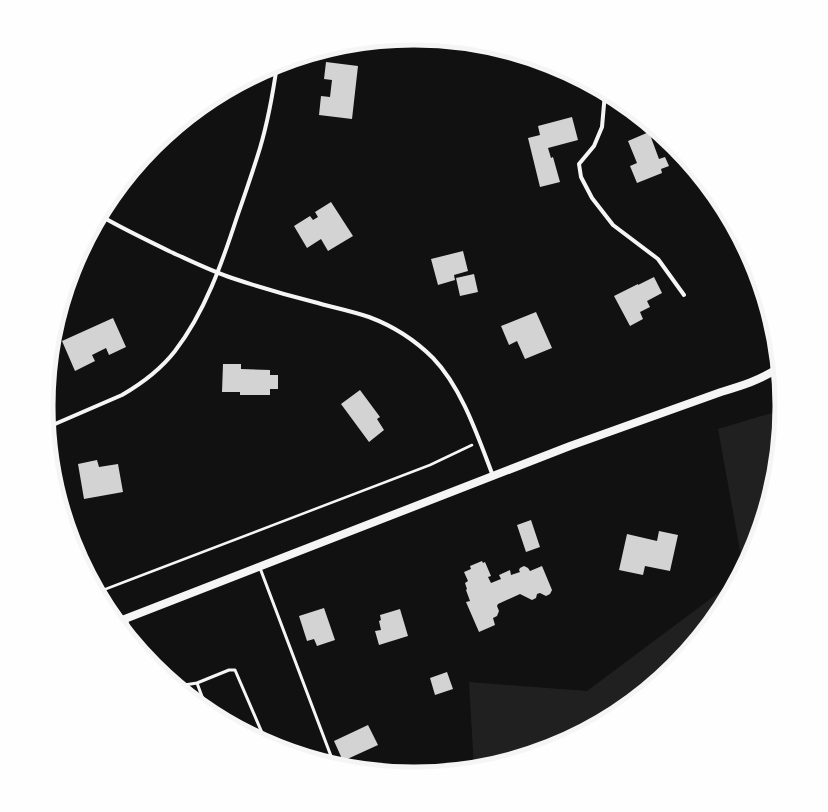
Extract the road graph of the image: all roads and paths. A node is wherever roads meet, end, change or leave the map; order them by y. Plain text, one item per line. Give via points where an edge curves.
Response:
1 (276, 72) edge
2 (604, 99) edge
3 (105, 219) edge
4 (217, 272) junction
5 (684, 294) dead end
6 (773, 371) edge
7 (54, 425) edge
8 (480, 442) junction
9 (494, 476) junction
10 (260, 566) junction
11 (103, 590) edge
12 (126, 619) joint
13 (129, 627) edge
14 (197, 683) junction
15 (185, 685) edge
16 (203, 698) edge
17 (263, 734) edge
18 (331, 757) edge

1 - 4 street via 260,148
2 - 5 street via 602,127 594,146 579,164 581,177 592,198 613,225 658,259
3 - 4 street
4 - 7 street via 190,330 174,352 155,371 122,395
4 - 8 street via 275,292 369,317 414,341 448,376 460,396
6 - 9 main road via 741,386 570,446
8 - 9 street
8 - 11 path via 430,465
9 - 10 main road
10 - 12 main road
10 - 18 lane
12 - 13 lane
14 - 15 lane
14 - 16 lane
14 - 17 lane via 229,670 236,670

